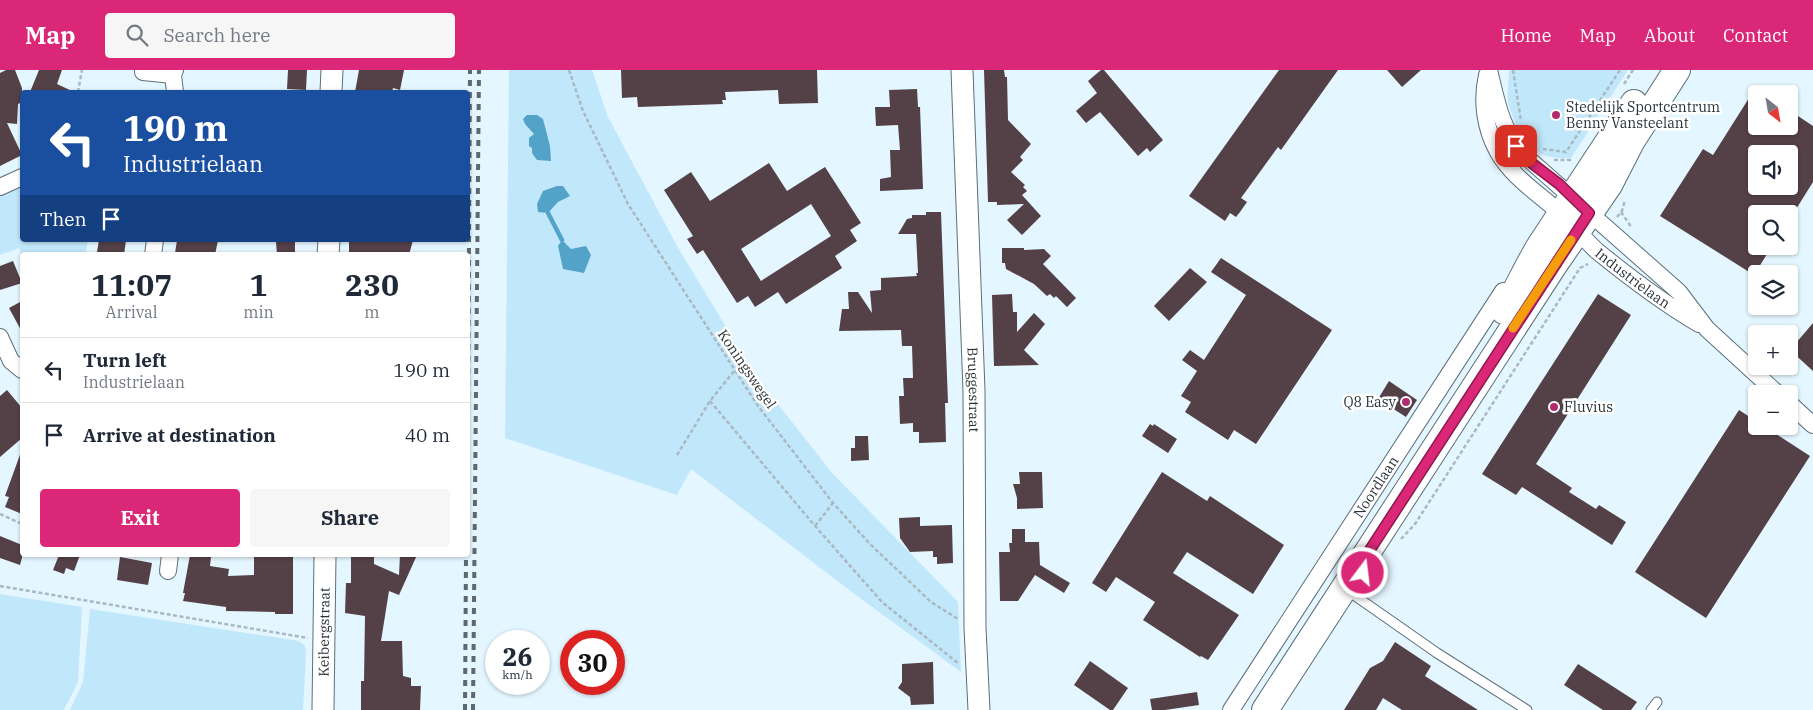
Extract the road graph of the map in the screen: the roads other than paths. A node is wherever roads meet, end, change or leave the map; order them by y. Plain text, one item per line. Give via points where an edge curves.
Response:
1 (332, 70) edge
2 (962, 70) edge
3 (1489, 70) edge
4 (1656, 70) edge
5 (1677, 70) edge
6 (1690, 70) edge
7 (143, 72) dead end
8 (174, 72) edge
9 (175, 90) edge
10 (331, 90) edge
11 (1616, 172) junction
12 (20, 178) edge
13 (0, 187) edge
14 (1575, 214) junction
15 (1527, 269) junction
16 (1707, 329) junction
17 (0, 337) edge
18 (11, 368) edge
19 (1768, 385) edge
20 (1798, 411) edge
21 (1813, 425) edge
22 (325, 557) edge
23 (1362, 562) junction
24 (1354, 595) junction
25 (1657, 702) dead end
26 (323, 710) edge
27 (979, 710) edge
28 (1231, 710) edge
29 (1245, 710) edge
30 (1266, 710) edge
31 (1279, 710) edge
32 (1527, 710) edge
33 (1651, 710) edge

1 - 10 street
2 - 27 street, Bruggestraat via 974,391 975,628
3 - 14 street, Industrielaan via 1500,117 1512,140
4 - 14 main road, Noordlaan
5 - 11 main road, Noordlaan via 1631,142
6 - 11 street, Noordlaan via 1638,150
7 - 8 street
8 - 9 street
11 - 14 main road, Noordlaan
12 - 13 street
14 - 15 main road, Noordlaan via 1531,260
14 - 16 street, Industrielaan via 1679,292
14 - 16 street, Industrielaan via 1596,250 1659,298
14 - 23 main road, Noordlaan
15 - 28 street, Noordlaan via 1500,295
15 - 29 main road, Noordlaan via 1516,293
16 - 19 street, Industrielaan
17 - 18 street
20 - 21 street
22 - 26 street, Keibergstraat
23 - 24 street, Noordlaan via 1361,584
23 - 30 main road, Noordlaan
24 - 31 street, Noordlaan
24 - 32 lane
25 - 33 lane

